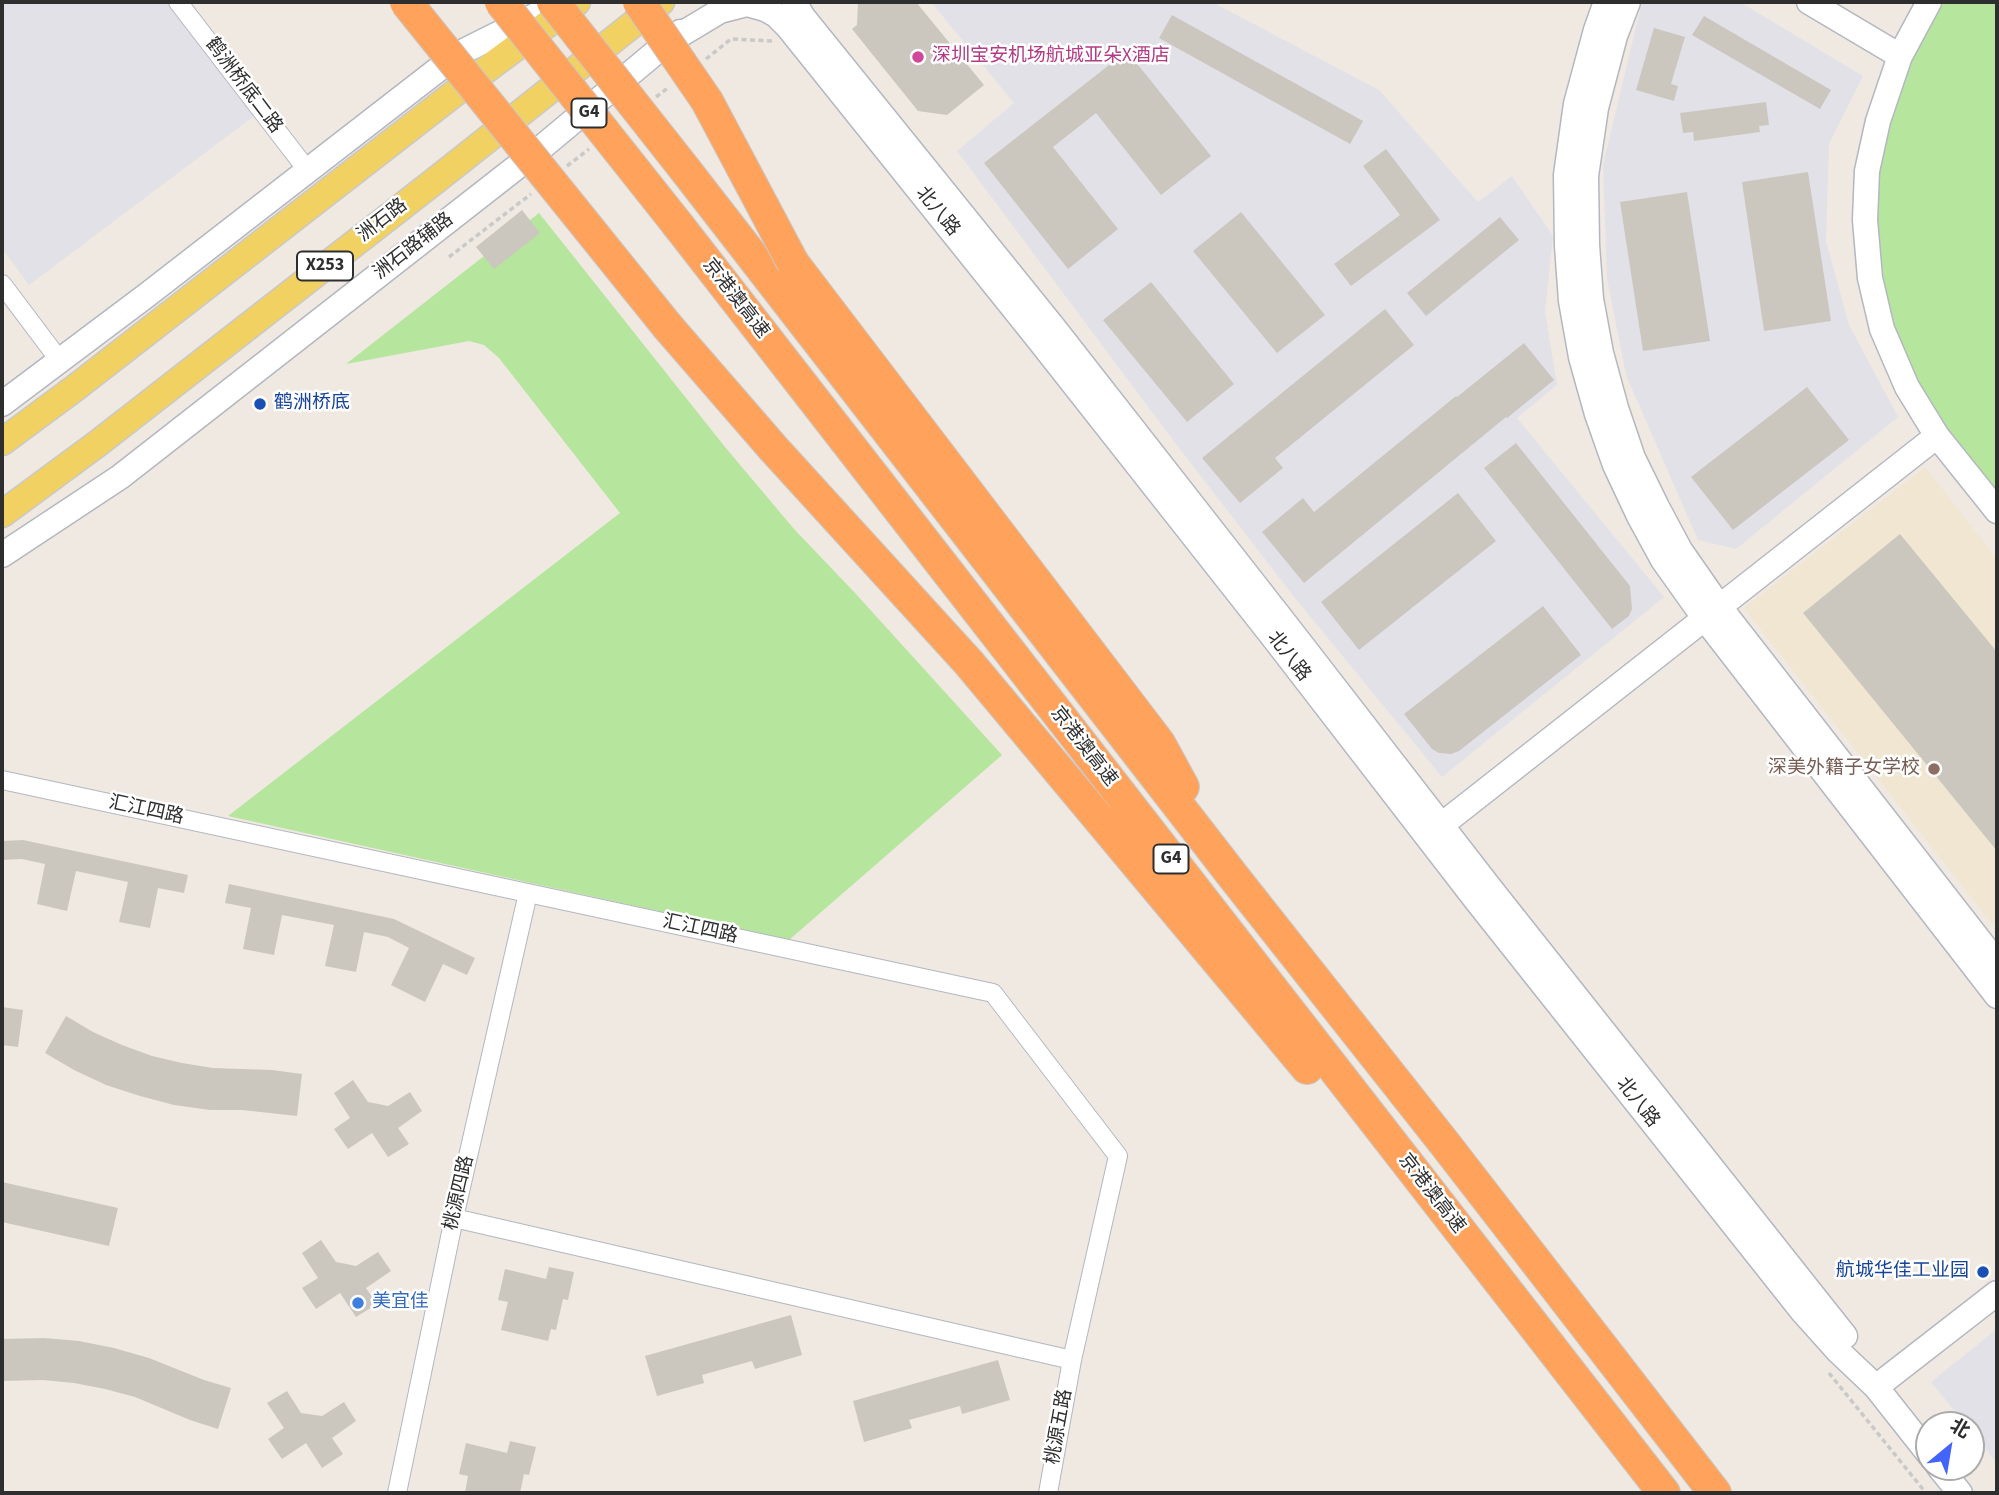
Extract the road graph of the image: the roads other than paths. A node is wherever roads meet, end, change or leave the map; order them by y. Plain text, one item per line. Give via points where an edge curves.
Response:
1 (178, 2) edge
2 (407, 2) edge
3 (501, 2) edge
4 (526, 2) edge
5 (553, 2) edge
6 (562, 2) edge
7 (576, 2) edge
8 (639, 2) edge
9 (661, 2) edge
10 (716, 2) edge
11 (794, 2) edge
12 (1606, 2) edge
13 (1628, 2) edge
14 (1809, 2) edge
15 (1929, 2) edge
16 (670, 41) junction
17 (458, 54) junction
18 (1900, 56) junction
19 (307, 171) junction
20 (687, 172) junction
21 (2, 284) edge
22 (147, 295) junction
23 (61, 361) junction
24 (75, 388) junction
25 (2, 404) edge
26 (1937, 436) junction
27 (2, 442) edge
28 (1997, 512) edge
29 (2, 514) edge
30 (2, 555) edge
31 (1712, 612) junction
32 (2, 780) edge
33 (1434, 831) junction
34 (1233, 876) junction
35 (528, 893) junction
36 (1997, 962) edge
37 (1997, 996) edge
38 (454, 1218) junction
39 (1997, 1293) edge
40 (1072, 1360) junction
41 (1876, 1387) junction
42 (1915, 1436) edge
43 (1641, 1464) junction
44 (397, 1493) edge
45 (1048, 1493) edge
46 (1664, 1493) edge
47 (1714, 1493) edge

1 - 19 street, 鹤洲桥底二路
2 - 43 highway, bridge via 668,327 969,663
3 - 43 highway, 京港澳高速 / G4, bridge
4 - 17 street
5 - 20 highway, 京港澳高速 / G4, bridge
6 - 17 street
7 - 20 highway, bridge
7 - 24 main road, X253
8 - 34 highway, bridge via 707,101 793,263 1159,743
9 - 29 main road, 洲石路 / X253
10 - 16 street, 洲石路辅路
11 - 33 street, 北八路 via 1080,361
12 - 31 street via 1576,104 1566,175 1571,301 1581,357 1615,465 1663,560
13 - 31 street via 1596,108 1586,176 1591,299 1601,353 1633,458
14 - 18 street
15 - 18 street
16 - 30 street, 洲石路辅路 via 541,148 120,477
16 - 33 street, 北八路 via 720,11 747,4 776,15 788,27
17 - 19 street
18 - 26 street via 1867,172 1870,278 1882,329 1907,387
19 - 22 street
20 - 34 highway, 京港澳高速 / G4
21 - 23 street
22 - 23 street
22 - 24 street
23 - 25 street
24 - 27 main road, X253
26 - 28 street
26 - 31 street
31 - 33 street
31 - 36 street
31 - 37 street
32 - 35 street, 汇江四路
33 - 41 street, 北八路 via 1803,1312
34 - 47 highway, 京港澳高速 / G4
35 - 38 street, 桃源四路
35 - 40 street, 汇江四路 via 993,993 1118,1156
38 - 40 street
38 - 44 street, 桃源四路
39 - 41 street
40 - 45 street, 桃源五路
41 - 42 street, 北八路
43 - 46 highway, 京港澳高速 / G4

